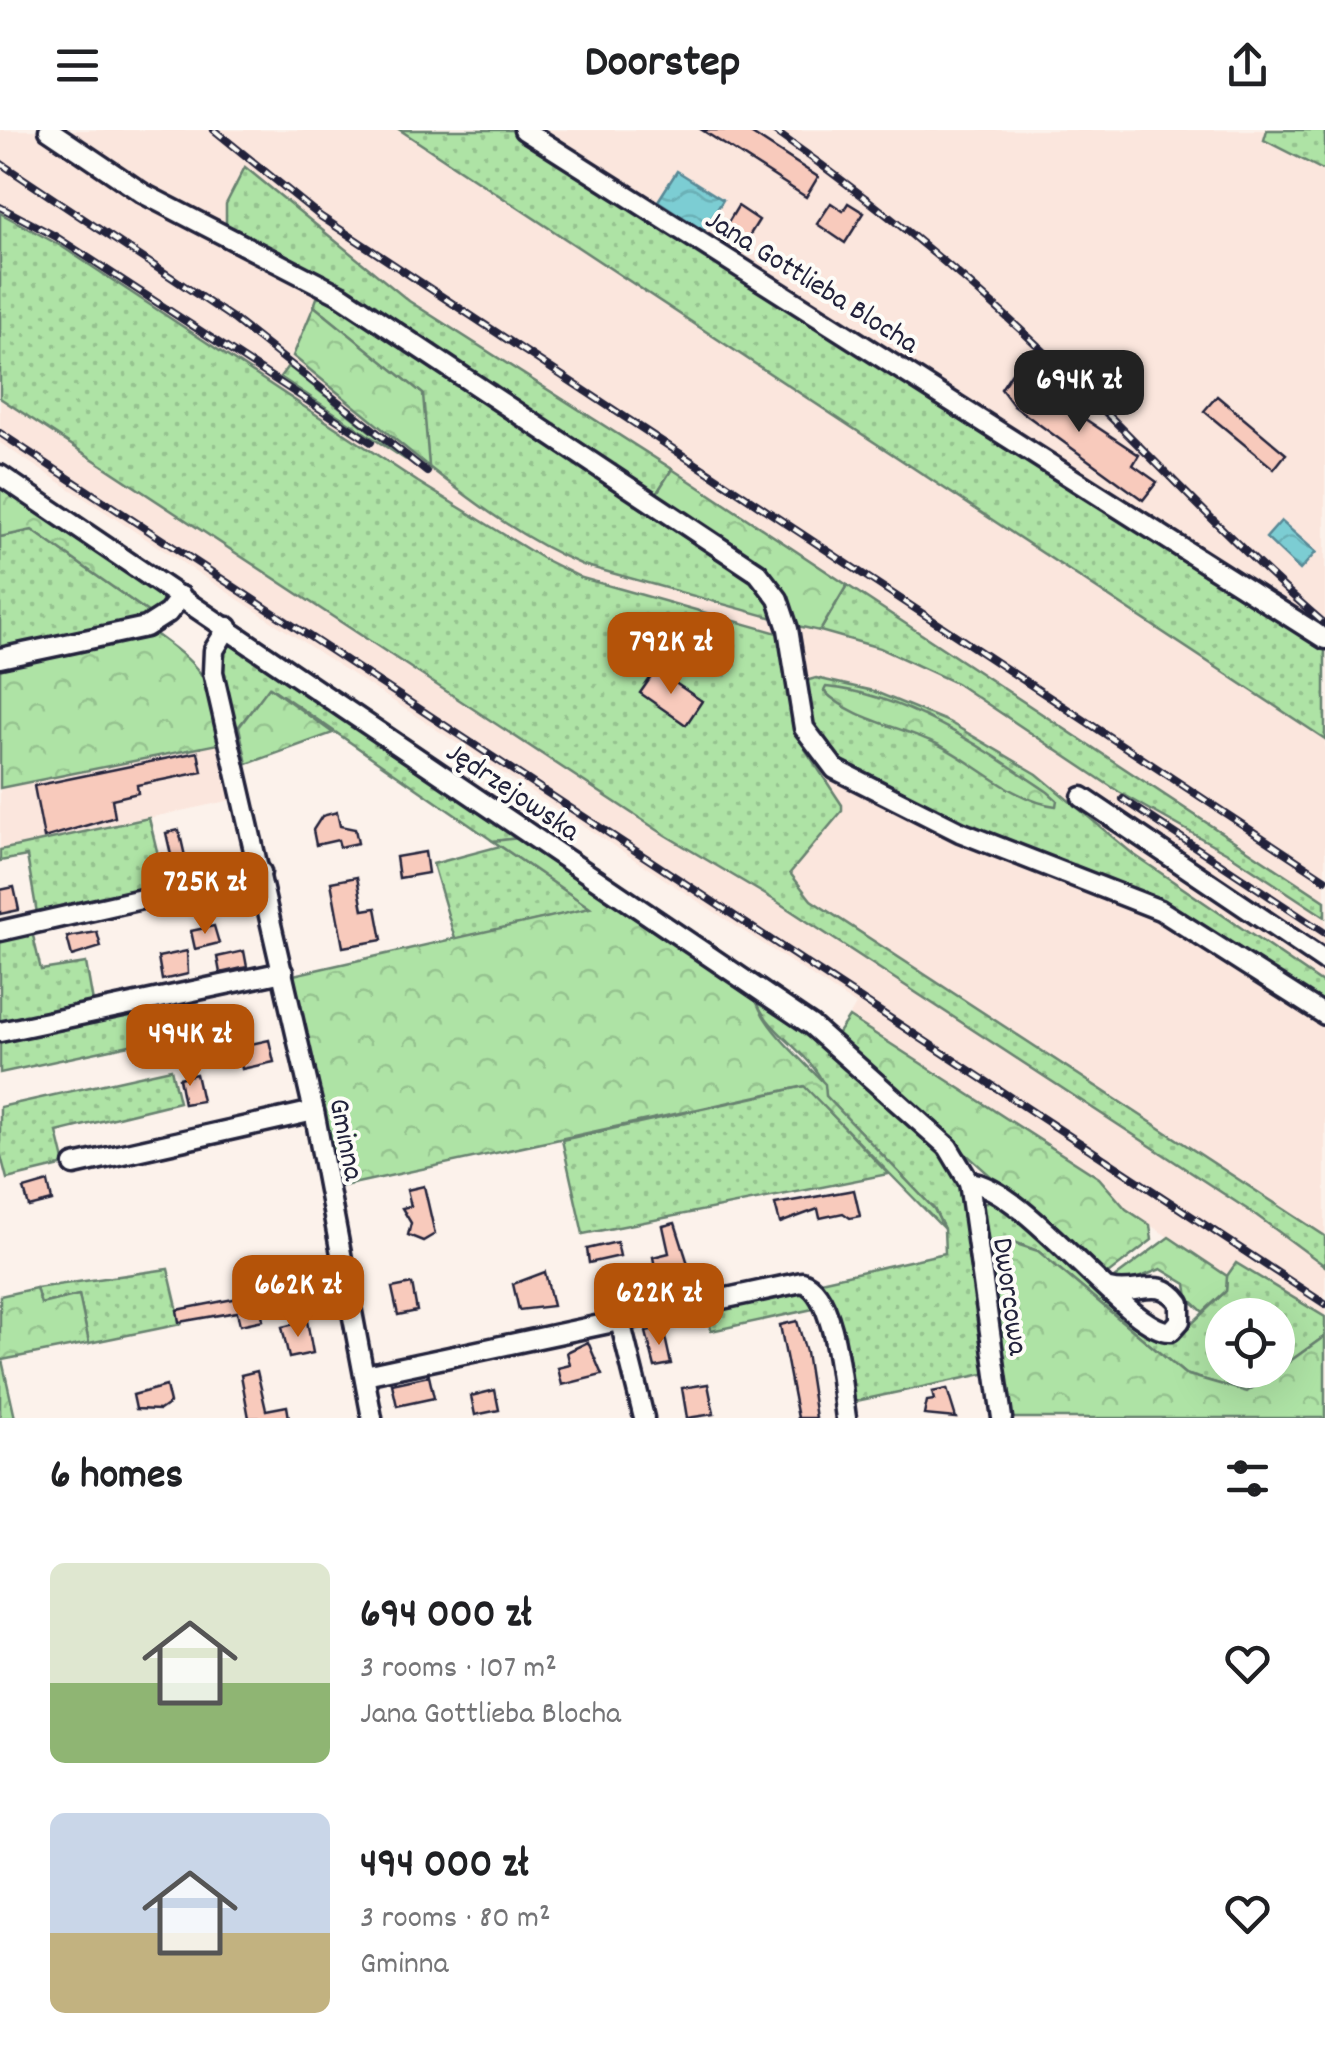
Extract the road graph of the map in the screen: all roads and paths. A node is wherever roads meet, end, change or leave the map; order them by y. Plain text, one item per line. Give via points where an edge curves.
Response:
1 (49, 130) edge
2 (524, 130) edge
3 (0, 474) edge
4 (180, 596) junction
5 (228, 628) junction
6 (1325, 639) edge
7 (0, 658) edge
8 (1082, 797) dead end
9 (262, 872) junction
10 (0, 931) edge
11 (1325, 960) edge
12 (283, 972) junction
13 (1325, 1015) edge
14 (0, 1032) edge
15 (314, 1111) junction
16 (74, 1165) dead end
17 (969, 1182) junction
18 (1110, 1289) dead end
19 (620, 1320) junction
20 (365, 1375) junction
21 (372, 1418) edge
22 (644, 1418) edge
23 (846, 1418) edge
24 (1002, 1418) edge

1 - 13 street via 144,194 340,296 758,572 778,599 788,630 804,728 835,769 960,832 1160,910
2 - 6 street, Jana Gottlieba Blocha
3 - 4 street, Jędrzejowska
4 - 5 street, Jędrzejowska
4 - 7 street via 146,627
5 - 9 street, Gminna via 214,650 212,672
5 - 17 street, Jędrzejowska via 810,1025 948,1148
8 - 11 street
9 - 10 street
9 - 12 street, Gminna
12 - 14 street
12 - 15 street, Gminna
15 - 16 street
15 - 20 street, Gminna
17 - 18 street via 1000,1193
17 - 24 street, Dworcowa
19 - 20 street
19 - 22 street
19 - 23 street via 802,1282 825,1304
20 - 21 street, Gminna

